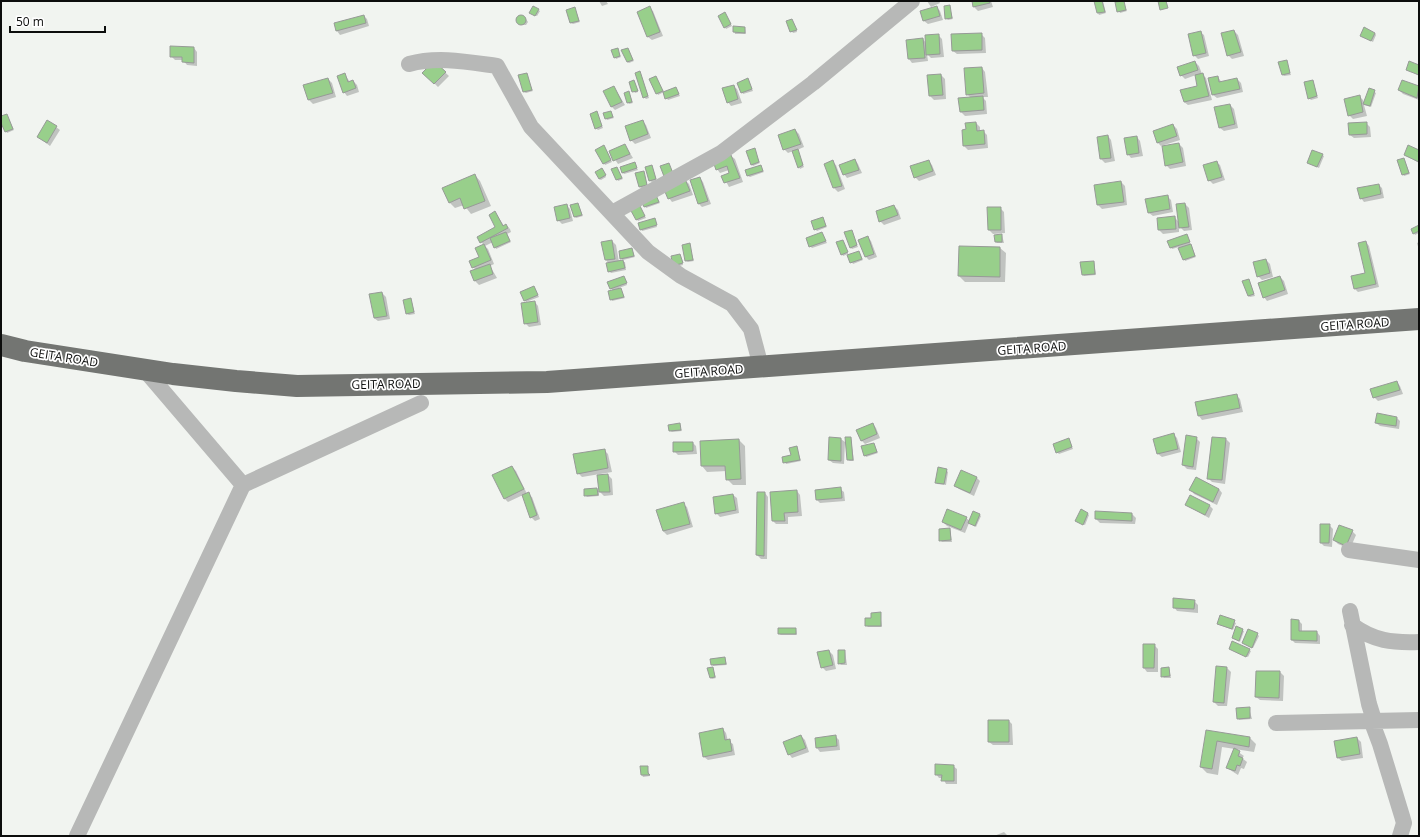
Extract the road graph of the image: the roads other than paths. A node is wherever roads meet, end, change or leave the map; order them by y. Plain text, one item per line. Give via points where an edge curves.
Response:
1 (912, 1) edge
2 (409, 64) dead end
3 (612, 213) junction
4 (1419, 319) edge
5 (1, 345) edge
6 (761, 367) junction
7 (144, 369) junction
8 (421, 403) dead end
9 (243, 485) junction
10 (1349, 550) dead end
11 (1419, 560) edge
12 (1419, 642) edge
13 (1372, 720) junction
14 (1419, 720) edge
15 (1276, 723) dead end
16 (77, 836) edge
17 (1400, 836) edge

1 - 3 street via 813,83 721,153
2 - 3 street via 424,60 451,60 497,66 531,127
3 - 6 street via 648,252 681,276 732,304 750,329
4 - 6 highway, GEITA ROAD
5 - 7 highway, GEITA ROAD
6 - 7 highway, GEITA ROAD via 547,382 297,386
7 - 9 street
8 - 9 street
9 - 16 street
10 - 11 street
12 - 13 street via 1378,639 1366,635 1351,618
13 - 14 street
13 - 15 street
13 - 17 street via 1404,823

